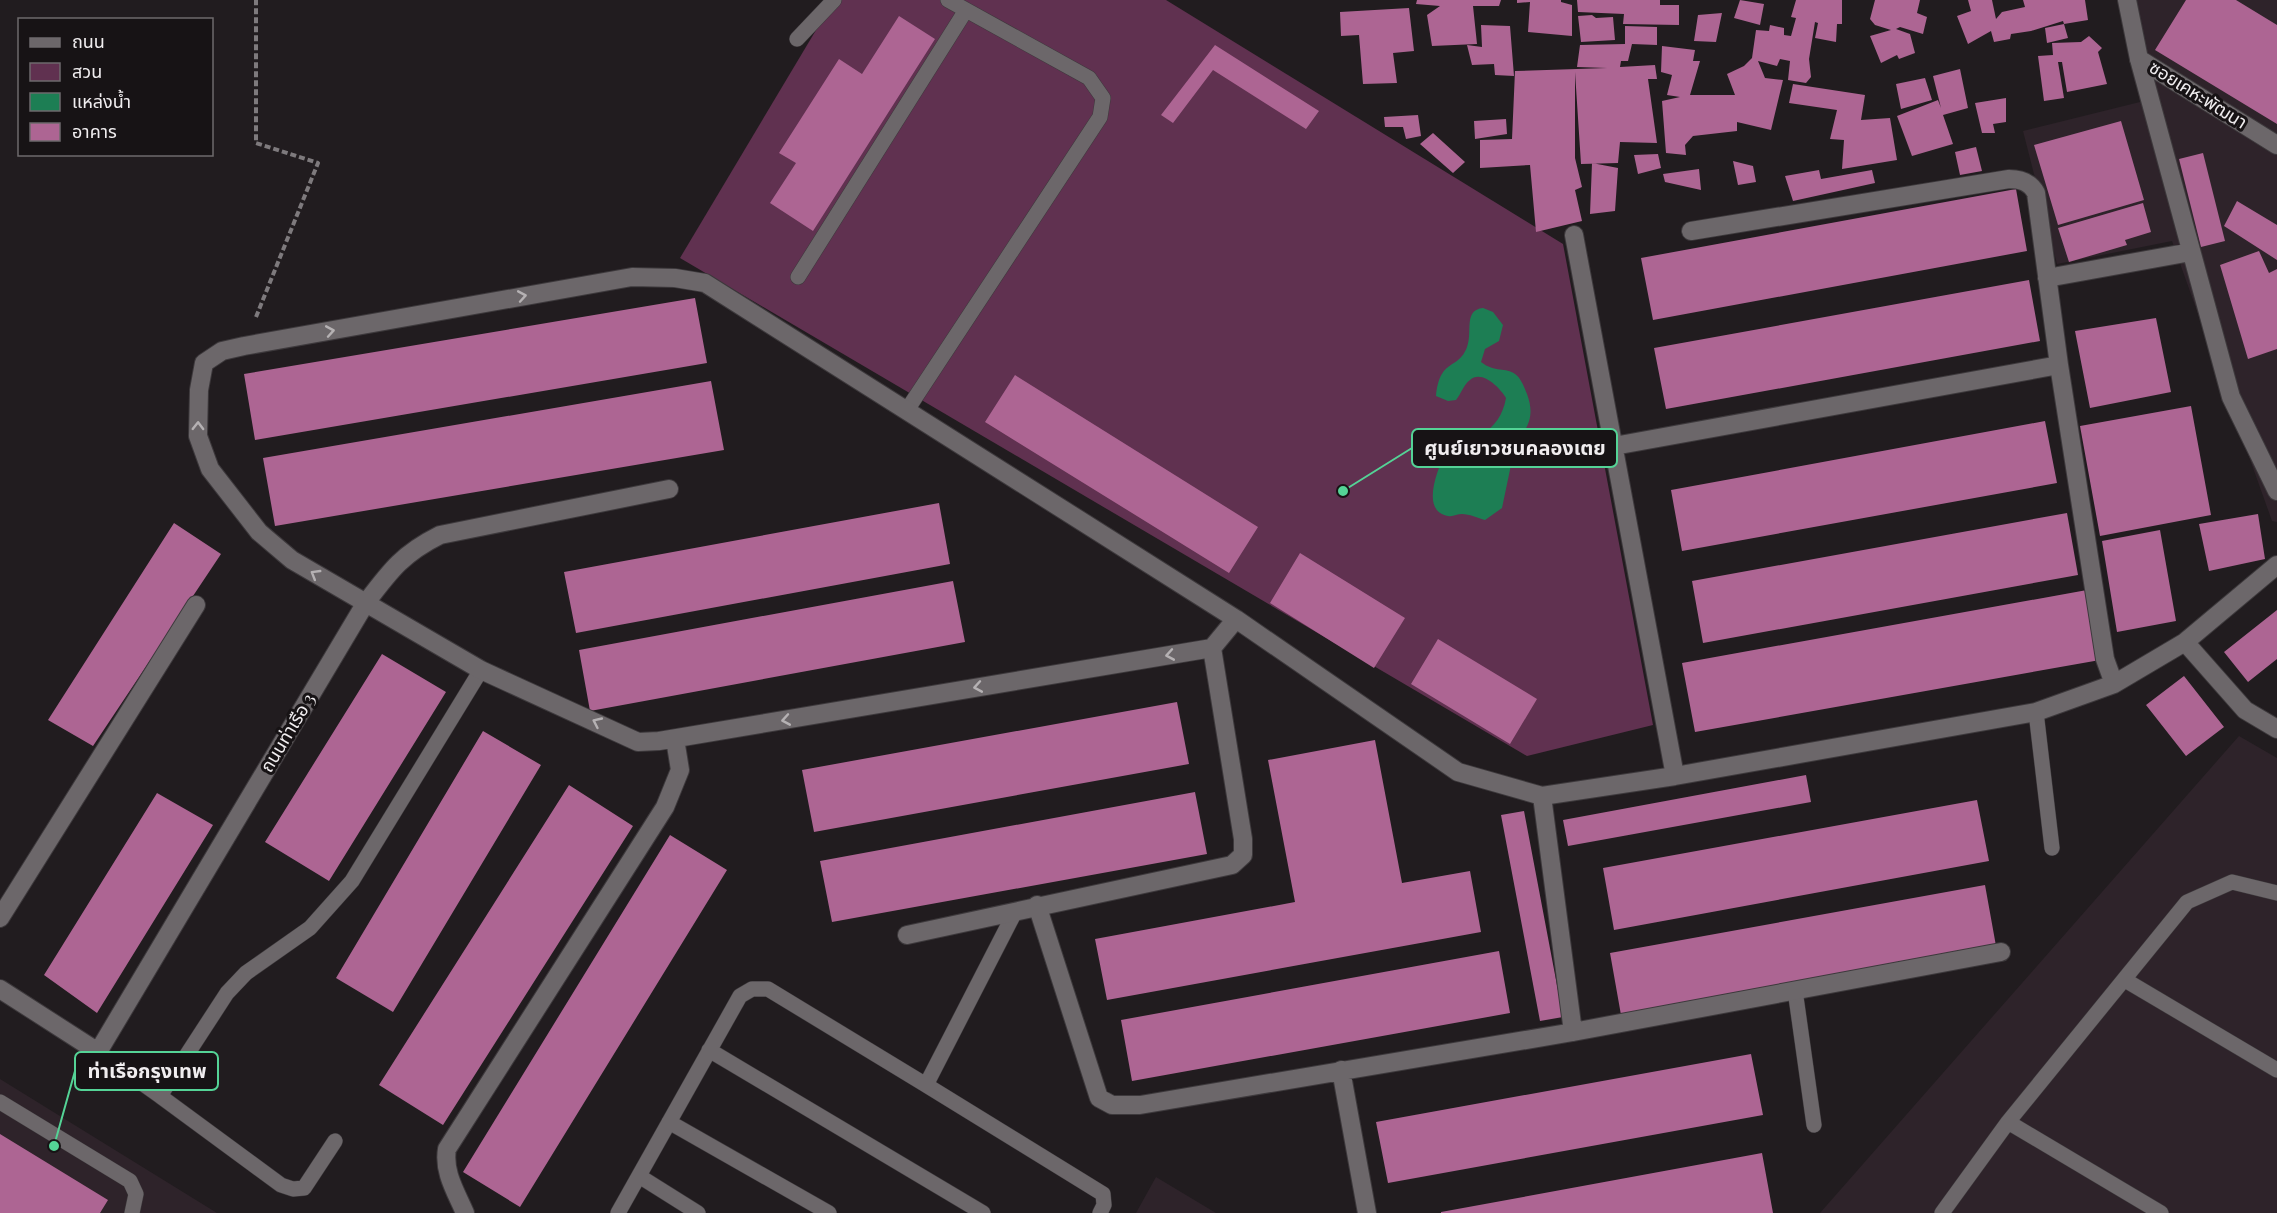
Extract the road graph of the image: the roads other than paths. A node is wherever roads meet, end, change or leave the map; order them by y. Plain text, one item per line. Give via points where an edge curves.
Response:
1 (834, 0) edge
2 (948, 0) edge
3 (2127, 0) edge
4 (966, 10) junction
5 (797, 39) dead end
6 (2139, 59) junction
7 (2277, 145) edge
8 (1691, 231) dead end
9 (1574, 235) dead end
10 (2191, 252) junction
11 (798, 277) dead end
12 (2047, 278) junction
13 (2059, 365) junction
14 (907, 410) junction
15 (1614, 446) junction
16 (669, 489) dead end
17 (2277, 491) edge
18 (2277, 565) edge
19 (365, 604) junction
20 (196, 605) dead end
21 (1236, 619) junction
22 (2185, 642) junction
23 (1212, 648) junction
24 (481, 670) junction
25 (2114, 684) junction
26 (2037, 712) junction
27 (2277, 729) edge
28 (675, 739) junction
29 (1675, 776) junction
30 (1542, 796) junction
31 (2052, 848) dead end
32 (2277, 893) edge
33 (1036, 905) junction
34 (1015, 912) junction
35 (0, 918) edge
36 (907, 935) dead end
37 (2001, 952) dead end
38 (2125, 980) junction
39 (0, 989) edge
40 (1795, 990) junction
41 (1573, 1032) junction
42 (709, 1050) junction
43 (98, 1052) junction
44 (1341, 1070) junction
45 (2277, 1070) edge
46 (926, 1085) junction
47 (160, 1096) junction
48 (0, 1102) edge
49 (669, 1122) junction
50 (2008, 1122) junction
51 (1814, 1125) dead end
52 (335, 1141) dead end
53 (639, 1176) junction
54 (132, 1213) edge
55 (465, 1213) edge
56 (618, 1213) edge
57 (698, 1213) edge
58 (829, 1213) edge
59 (983, 1213) edge
60 (1100, 1213) edge
61 (1367, 1213) edge
62 (1942, 1213) edge
63 (2161, 1213) edge

1 - 5 lane
2 - 4 lane
3 - 6 street, ซอยเคหะพัฒนา
4 - 11 lane
4 - 14 lane via 1089,78 1103,98 1100,117
6 - 7 street, ซอยเคหะพัฒนา
6 - 10 street
8 - 12 street via 2018,179 2032,186 2036,193
9 - 15 street
10 - 12 street
10 - 17 street via 2231,397
12 - 13 street
13 - 15 street
13 - 25 street via 2105,659
19 -> 14 street via 292,560 259,532 210,469 198,436 199,390 204,363 222,351 632,277 675,278 705,283
14 - 21 street
15 - 29 street
16 - 19 street, ถนนท่าเรือ 3 via 440,534 412,548
18 - 22 street
19 - 24 street
19 - 43 street, ถนนท่าเรือ 3
20 - 35 street
21 - 23 street
21 - 30 street via 1458,771
22 - 25 street
22 - 27 street via 2245,710
23 -> 28 street
23 - 33 street via 1244,839 1243,855 1232,865
28 -> 24 street via 638,742
24 - 47 lane via 352,881 310,928 246,973 227,993
25 - 26 street
26 - 29 street
26 - 31 lane
28 - 55 street via 680,770 665,807 447,1149 448,1173
29 - 30 street
30 - 41 street
32 - 38 lane via 2232,882 2187,902
33 - 34 street
33 - 44 street via 1099,1098 1106,1104 1140,1105
34 - 36 street
34 - 46 lane
37 - 40 street
38 - 45 lane
38 - 50 lane
39 - 43 street
40 - 41 street
40 - 51 lane
41 - 44 street
42 - 46 lane via 740,996 752,989 768,989
42 - 49 lane
42 - 59 lane
43 - 47 lane
44 - 61 street
46 - 60 lane via 1103,1194
47 - 52 lane via 281,1185 293,1189 304,1188
48 - 54 lane via 130,1181 136,1194
49 - 53 lane
49 - 58 lane
50 - 62 lane
50 - 63 lane
53 - 56 lane
53 - 57 lane

